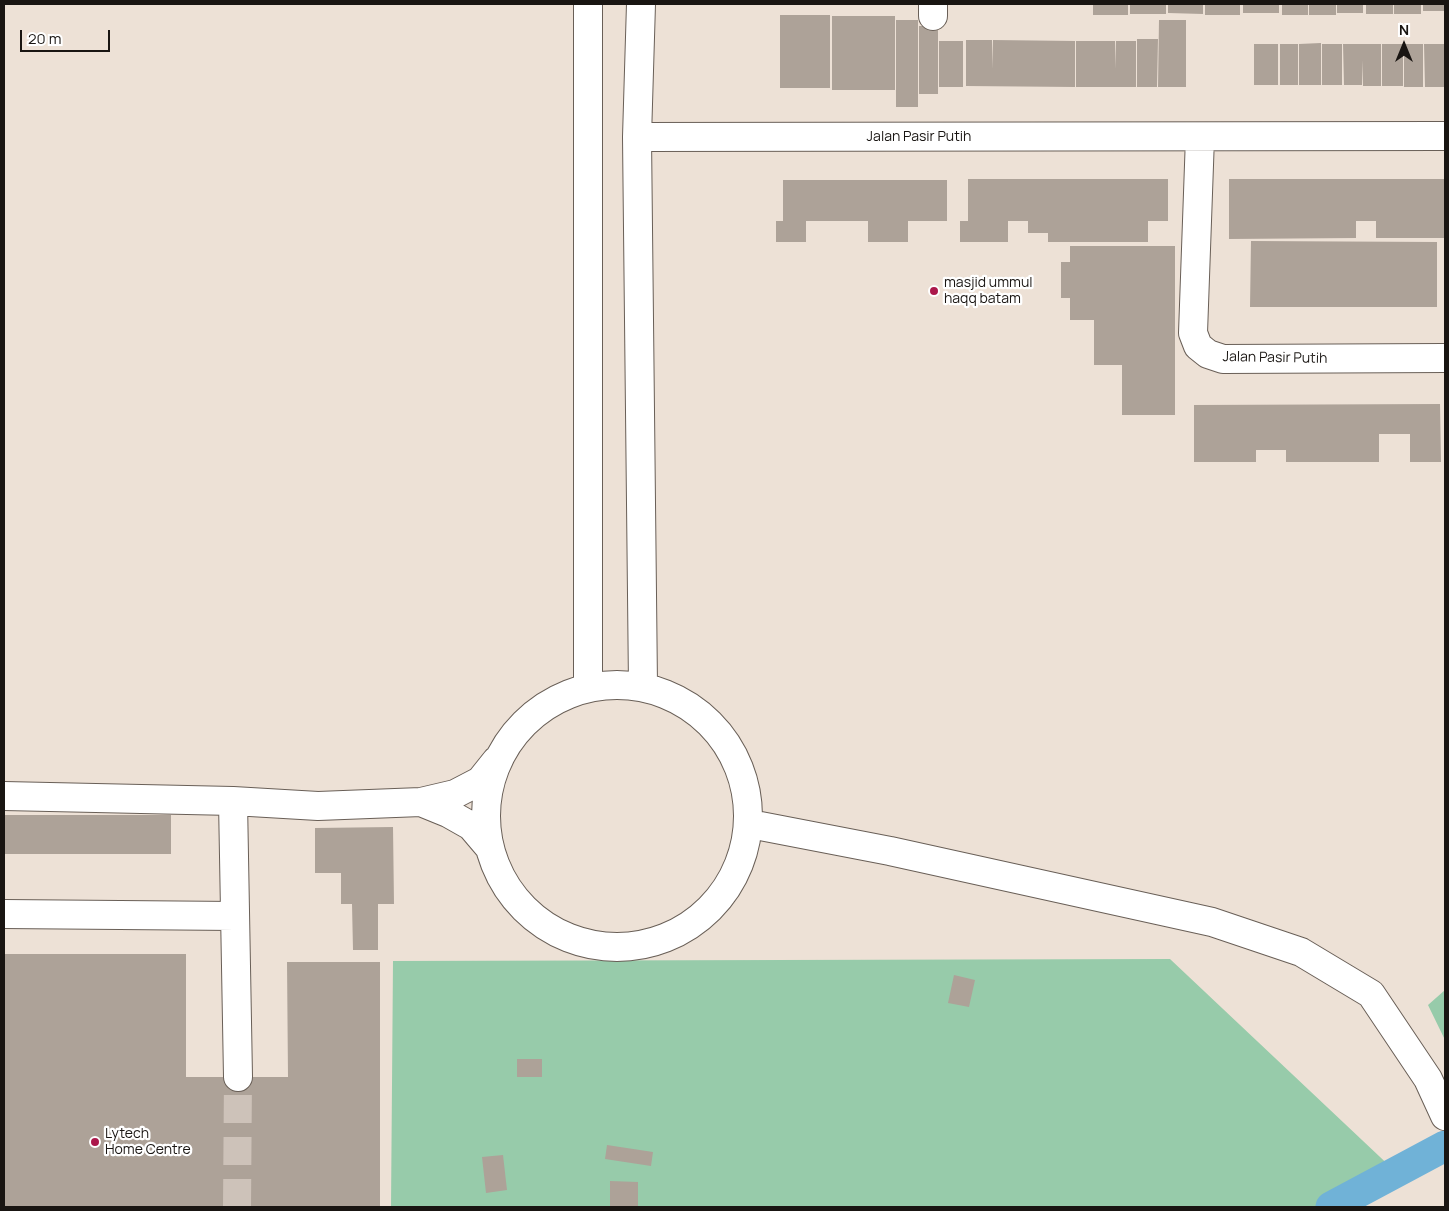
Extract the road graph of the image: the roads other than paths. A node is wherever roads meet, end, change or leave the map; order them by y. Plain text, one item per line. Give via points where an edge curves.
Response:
1 (588, 4) edge
2 (642, 4) edge
3 (637, 136) junction
4 (1200, 136) junction
5 (1445, 136) edge
6 (1445, 358) edge
7 (643, 686) junction
8 (588, 687) junction
9 (496, 761) junction
10 (4, 796) edge
11 (233, 801) junction
12 (421, 802) junction
13 (750, 824) junction
14 (488, 846) junction
15 (4, 914) edge
16 (235, 916) junction
17 (238, 1077) tunnel mouth
18 (1445, 1116) edge

1 - 8 street
2 - 3 street
3 - 4 street, Jalan Pasir Putih
3 - 7 street
4 - 5 street, Jalan Pasir Putih
4 - 6 street, Jalan Pasir Putih via 1193,333 1198,346 1223,359
7 - 8 street
7 - 13 street via 679,699 710,721 733,751 747,786
8 - 9 street via 550,702 518,727
9 - 12 street via 480,782 455,794
9 - 14 street via 485,800
10 - 11 street
11 - 12 street via 318,806
11 - 16 street
12 - 14 street via 471,826
13 - 14 street via 739,869 712,908 674,935 628,948 582,943 540,923 506,890
13 - 18 street via 890,851 1212,922 1301,952 1371,994 1428,1079
15 - 16 street
16 - 17 street

